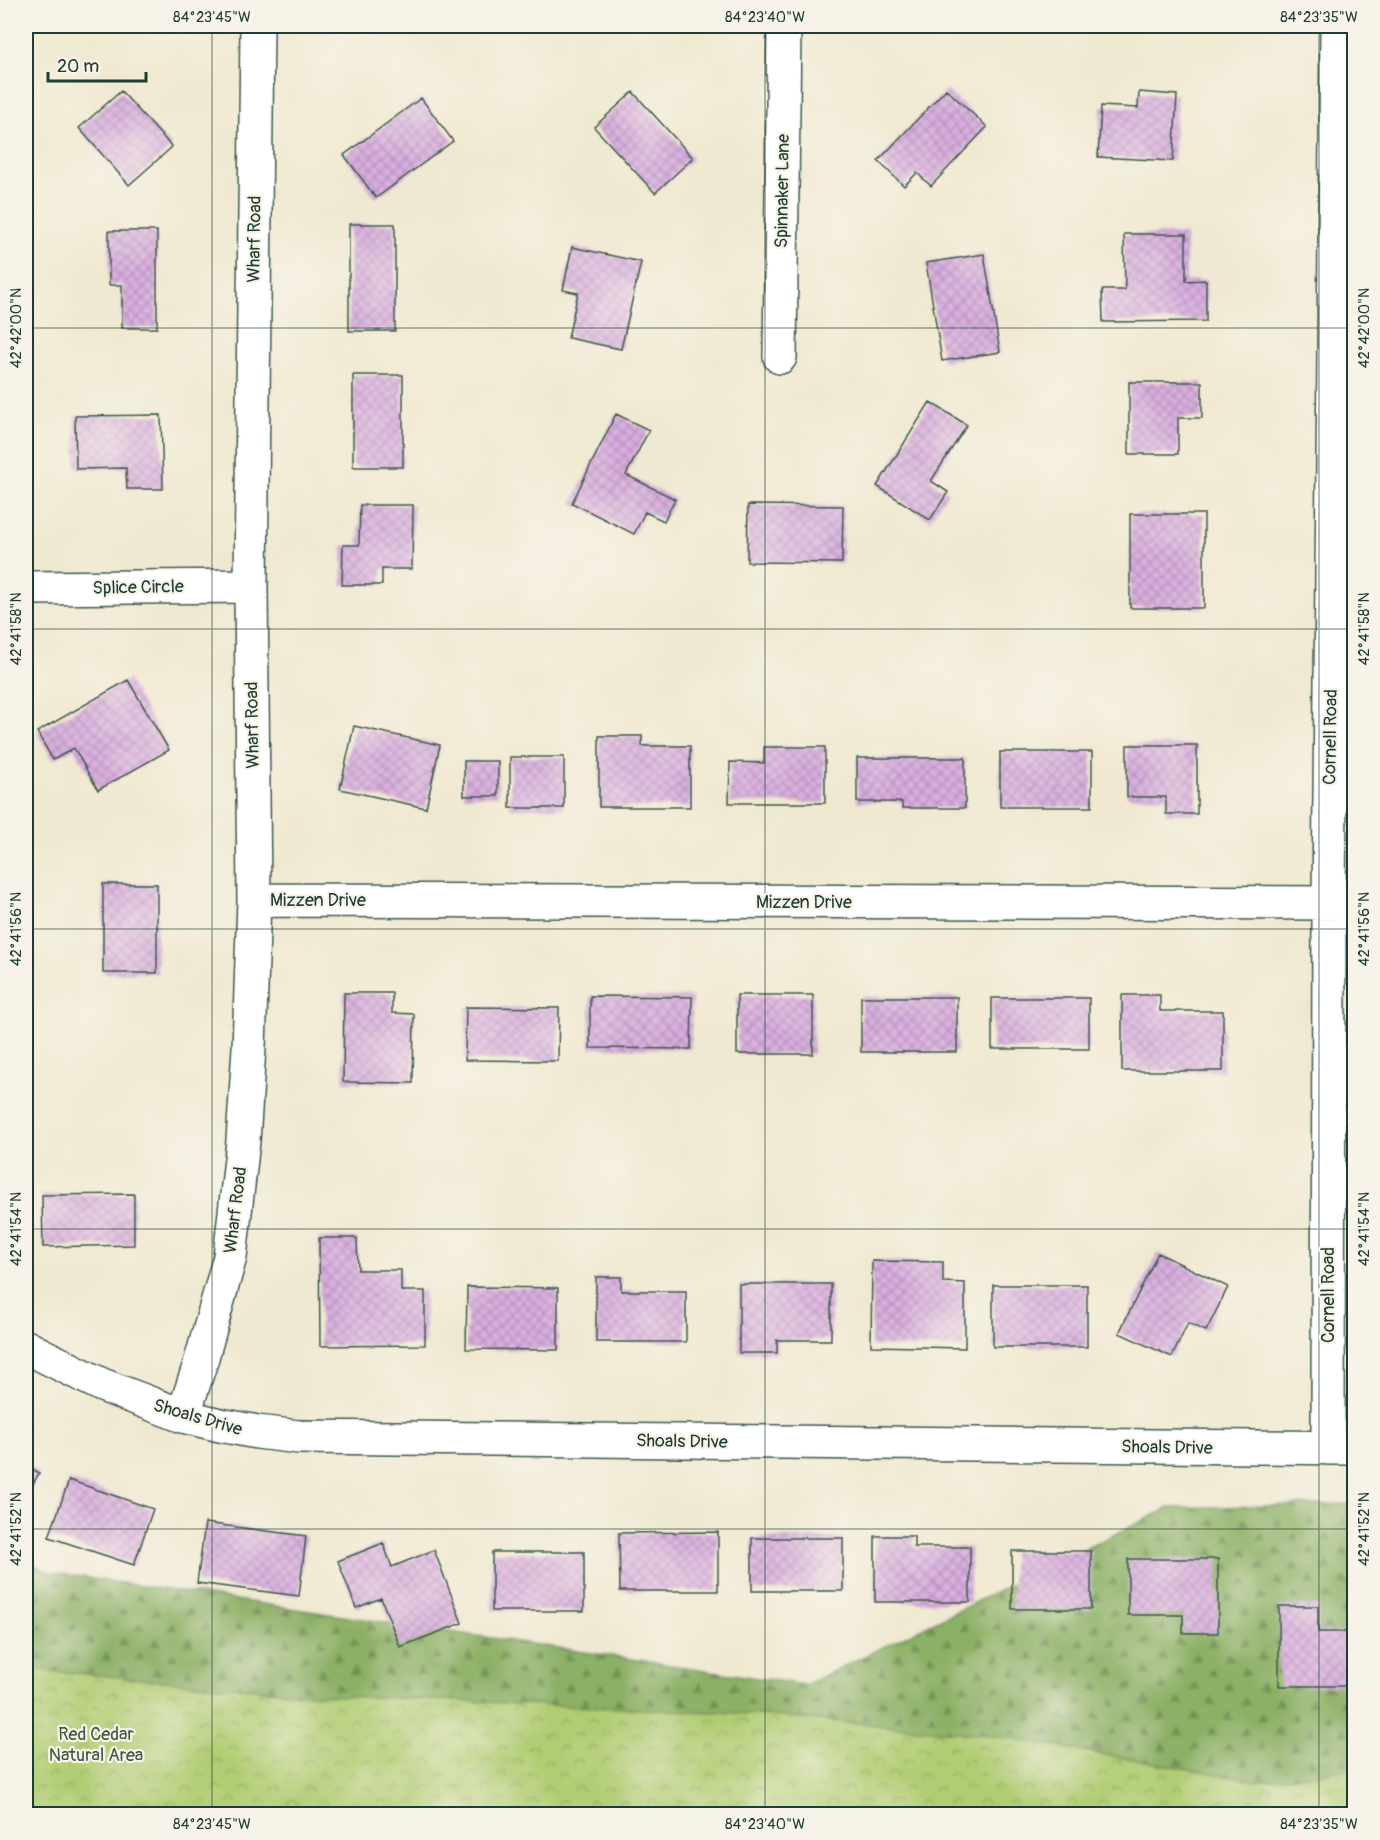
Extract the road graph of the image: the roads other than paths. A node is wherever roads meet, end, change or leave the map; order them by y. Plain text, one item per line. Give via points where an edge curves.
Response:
1 (256, 26) edge
2 (784, 26) edge
3 (1337, 26) edge
4 (780, 357) dead end
5 (251, 586) junction
6 (26, 588) edge
7 (254, 900) junction
8 (1342, 903) edge
9 (26, 1347) edge
10 (183, 1416) junction
11 (1341, 1448) edge

1 - 5 street, Wharf Road
2 - 4 street, Spinnaker Lane
3 - 8 street, Cornell Road
5 - 6 street, Splice Circle
5 - 7 street, Wharf Road
7 - 8 street, Mizzen Drive
7 - 10 street, Wharf Road via 243,1141 230,1257
8 - 11 street, Cornell Road
9 - 10 street, Shoals Drive via 102,1385
10 - 11 street, Shoals Drive via 298,1437

